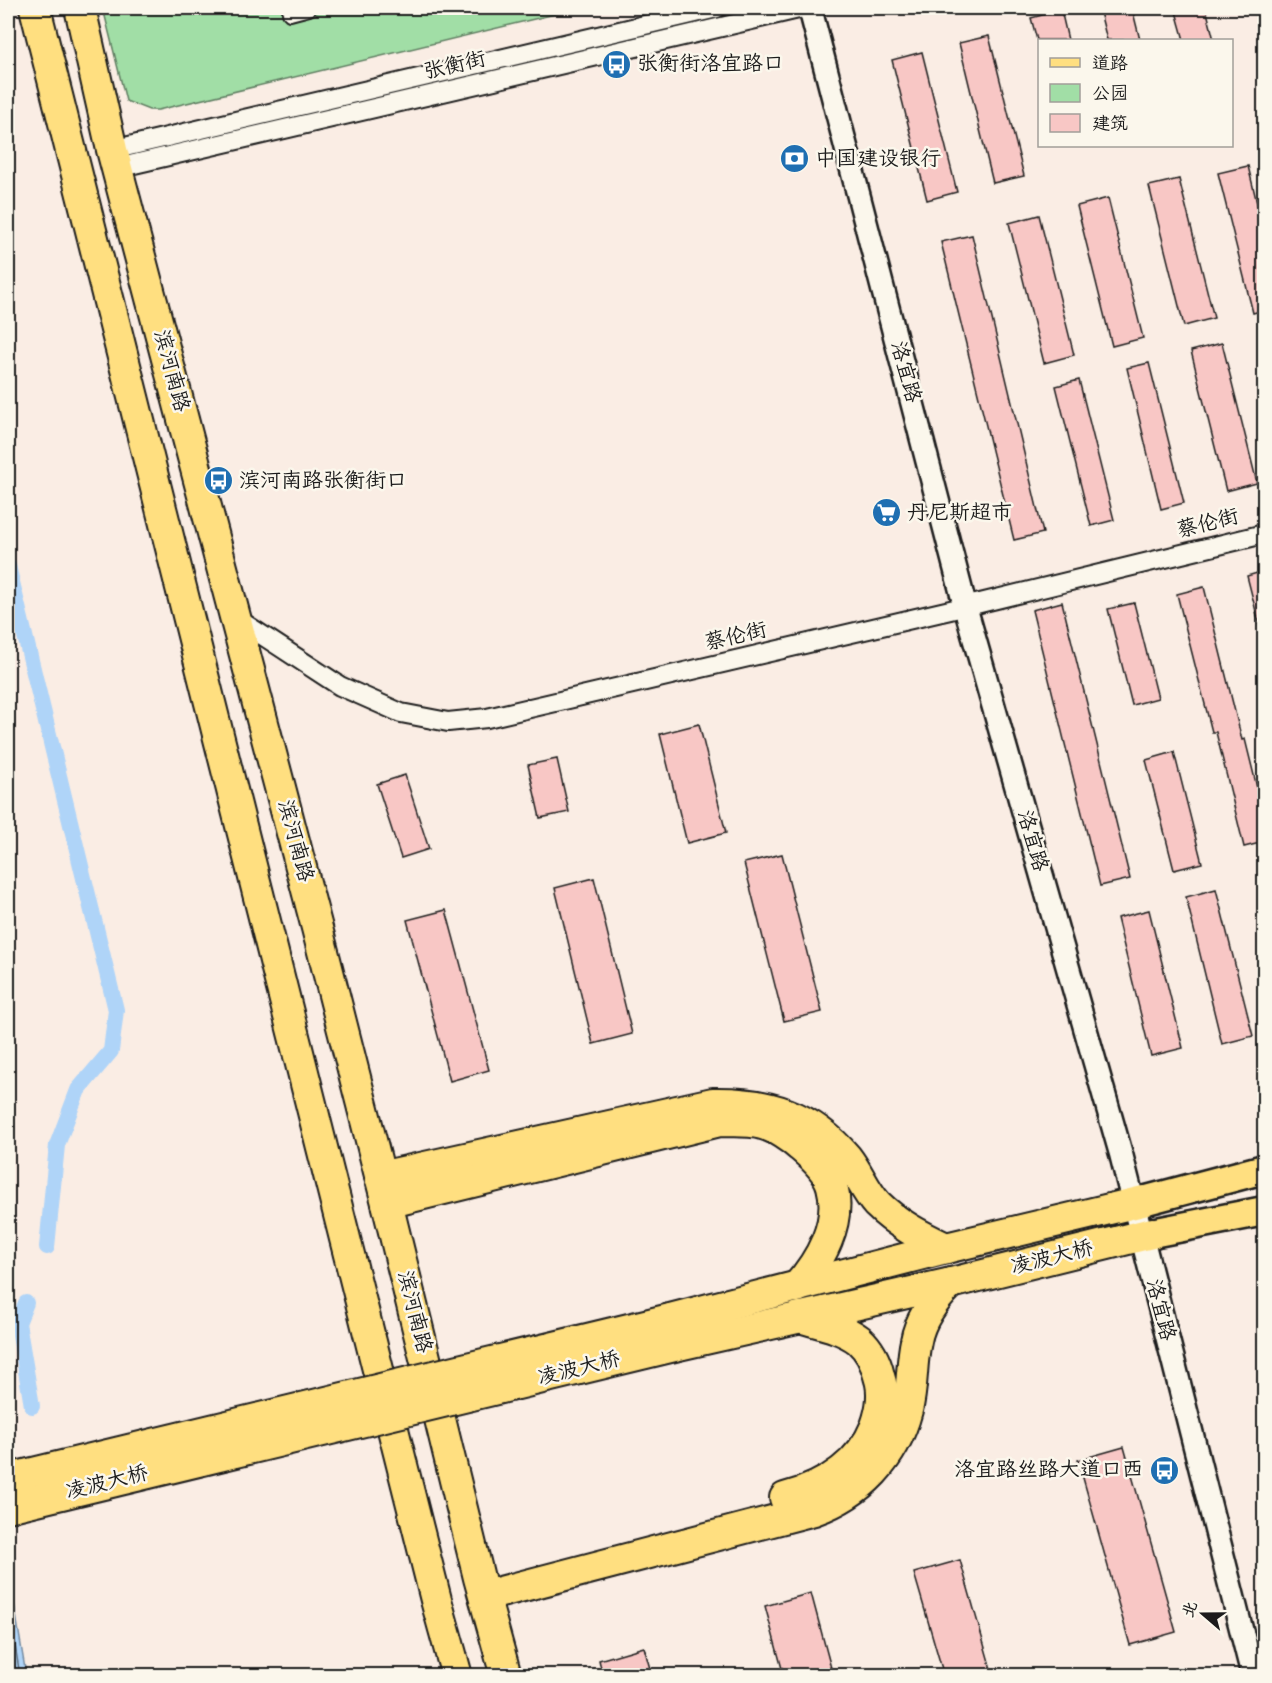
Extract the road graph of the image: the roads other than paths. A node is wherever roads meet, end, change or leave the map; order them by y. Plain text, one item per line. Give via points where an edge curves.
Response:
1 (35, 8) edge
2 (80, 8) edge
3 (309, 8) edge
4 (717, 8) edge
5 (803, 8) edge
6 (810, 8) edge
7 (821, 8) edge
8 (290, 13) dead end
9 (114, 159) junction
10 (1264, 534) edge
11 (225, 574) junction
12 (180, 588) junction
13 (971, 605) junction
14 (236, 618) junction
15 (1264, 1169) edge
16 (384, 1190) junction
17 (1138, 1202) junction
18 (1264, 1211) edge
19 (1146, 1235) junction
20 (946, 1248) junction
21 (951, 1283) junction
22 (797, 1287) junction
23 (799, 1317) junction
24 (675, 1332) junction
25 (8, 1479) edge
26 (8, 1507) edge
27 (482, 1587) junction
28 (1264, 1672) edge
29 (457, 1676) edge
30 (506, 1676) edge
31 (1253, 1676) edge

1 - 12 highway, 滨河南路
2 - 9 highway, 滨河南路
3 - 8 street
4 - 9 street, 张衡街
5 - 9 street, 张衡街
6 - 13 street, 洛宜路
7 - 13 street, 洛宜路
9 - 11 highway, 滨河南路
10 - 13 street, 蔡伦街
11 - 12 highway via 212,561 193,558 185,568
11 - 14 highway, 滨河南路
12 - 29 highway, 滨河南路
13 - 14 street, 蔡伦街 via 487,718 448,722 401,713 340,686
13 - 17 street, 洛宜路 via 1118,1142
14 - 16 highway, 滨河南路
15 - 17 main road
16 - 20 highway via 713,1102 753,1104 784,1112 820,1131 848,1159 874,1201 888,1214
16 - 22 highway via 720,1121 762,1124 792,1139 815,1158 832,1185 834,1212 826,1242 814,1267
16 - 27 highway, 滨河南路
17 - 19 street, 洛宜路
17 - 20 highway, 凌波大桥
18 - 19 main road
19 - 21 highway, 凌波大桥
19 - 28 street, 洛宜路
19 - 31 street, 洛宜路
20 - 22 highway, 凌波大桥
21 - 23 highway, 凌波大桥
21 - 27 highway via 933,1302 916,1339 907,1408 897,1437 868,1478 836,1502
22 - 24 highway, 凌波大桥
23 - 24 highway, 凌波大桥
23 - 27 highway via 834,1327 861,1342 881,1380 883,1397 870,1439 840,1474 804,1492
24 - 25 highway, 凌波大桥, bridge
24 - 26 highway, 凌波大桥, bridge
27 - 30 highway, 滨河南路

